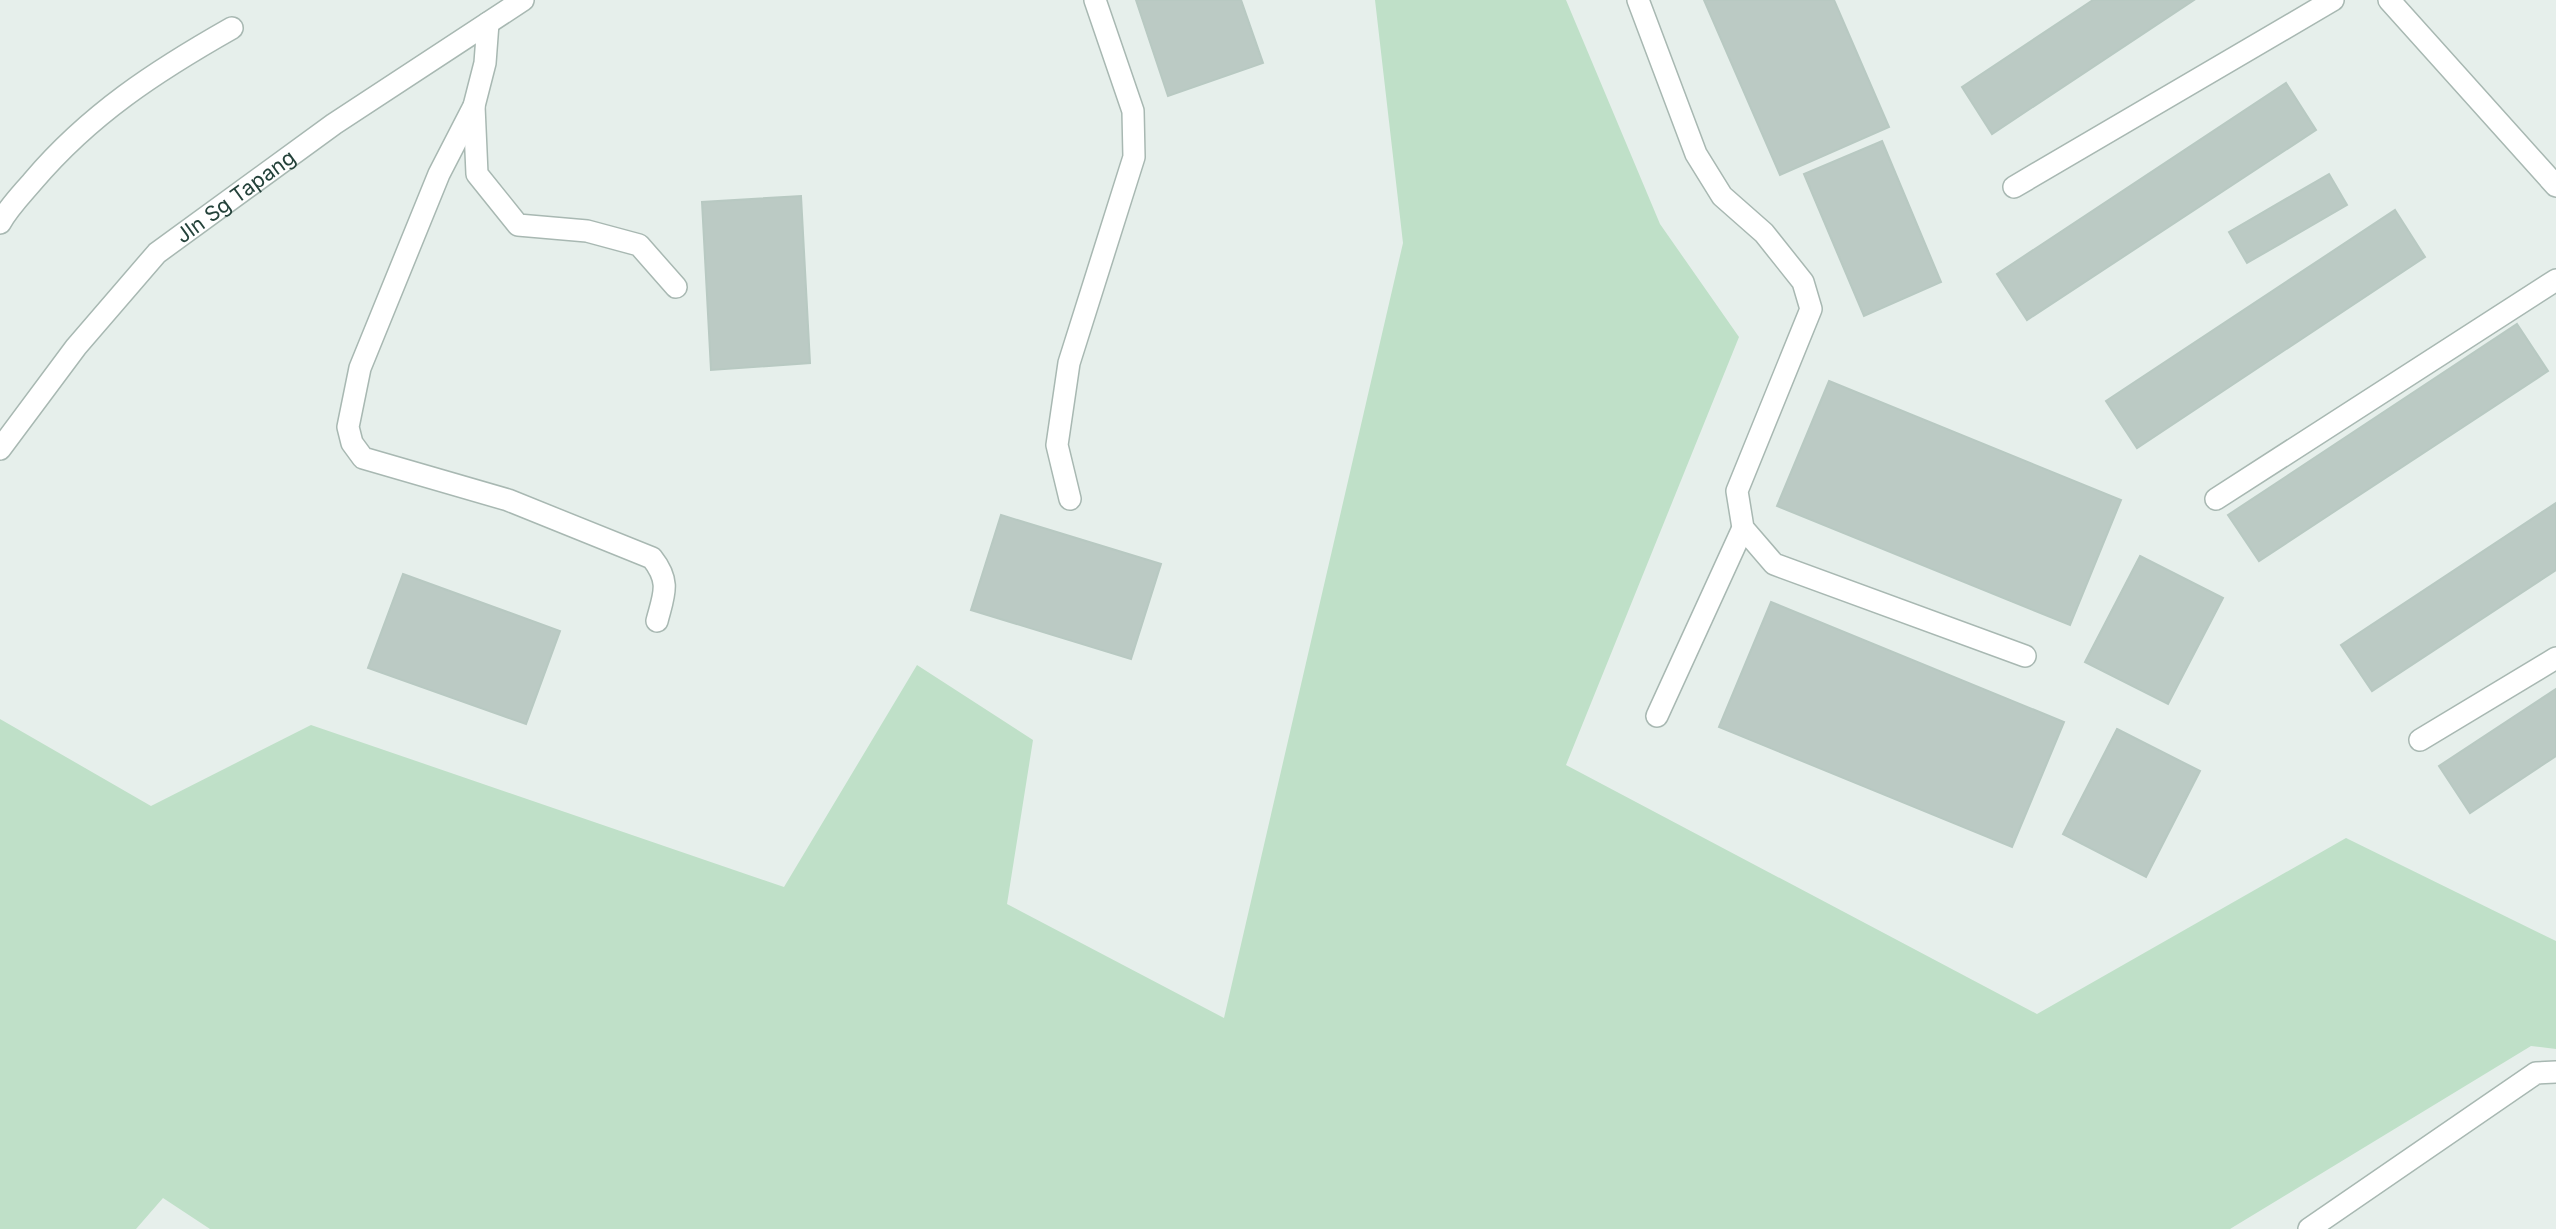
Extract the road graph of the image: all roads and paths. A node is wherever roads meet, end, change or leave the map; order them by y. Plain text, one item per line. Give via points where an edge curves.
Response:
1 (523, 0) edge
2 (1095, 0) edge
3 (1638, 0) edge
4 (2333, 0) edge
5 (2389, 0) edge
6 (488, 23) junction
7 (232, 27) dead end
8 (474, 106) junction
9 (2556, 186) edge
10 (2014, 187) dead end
11 (2, 215) edge
12 (2556, 280) edge
13 (676, 287) dead end
14 (0, 449) edge
15 (1070, 499) dead end
16 (2216, 499) dead end
17 (1743, 528) junction
18 (657, 621) dead end
19 (2025, 656) dead end
20 (2556, 658) edge
21 (1657, 716) dead end
22 (2420, 740) dead end
23 (2556, 1072) edge
24 (2309, 1229) edge

1 - 6 street, Jln Sg Tapang
2 - 15 street via 1133,111 1134,157 1069,363 1057,445
3 - 17 street via 1696,154 1723,196 1765,233 1803,282 1811,309 1737,491
4 - 10 street
5 - 9 street
6 - 8 street via 485,63
6 - 14 street, Jln Sg Tapang via 334,124 157,253 76,347
7 - 11 street via 166,65 102,112
8 - 13 street via 477,174 519,225 587,231 639,244
8 - 18 street via 439,174 360,368 348,427 352,443 363,458 508,500 652,558 666,586
12 - 16 street
17 - 19 street via 1774,565
17 - 21 street
20 - 22 street
23 - 24 street via 2536,1073

